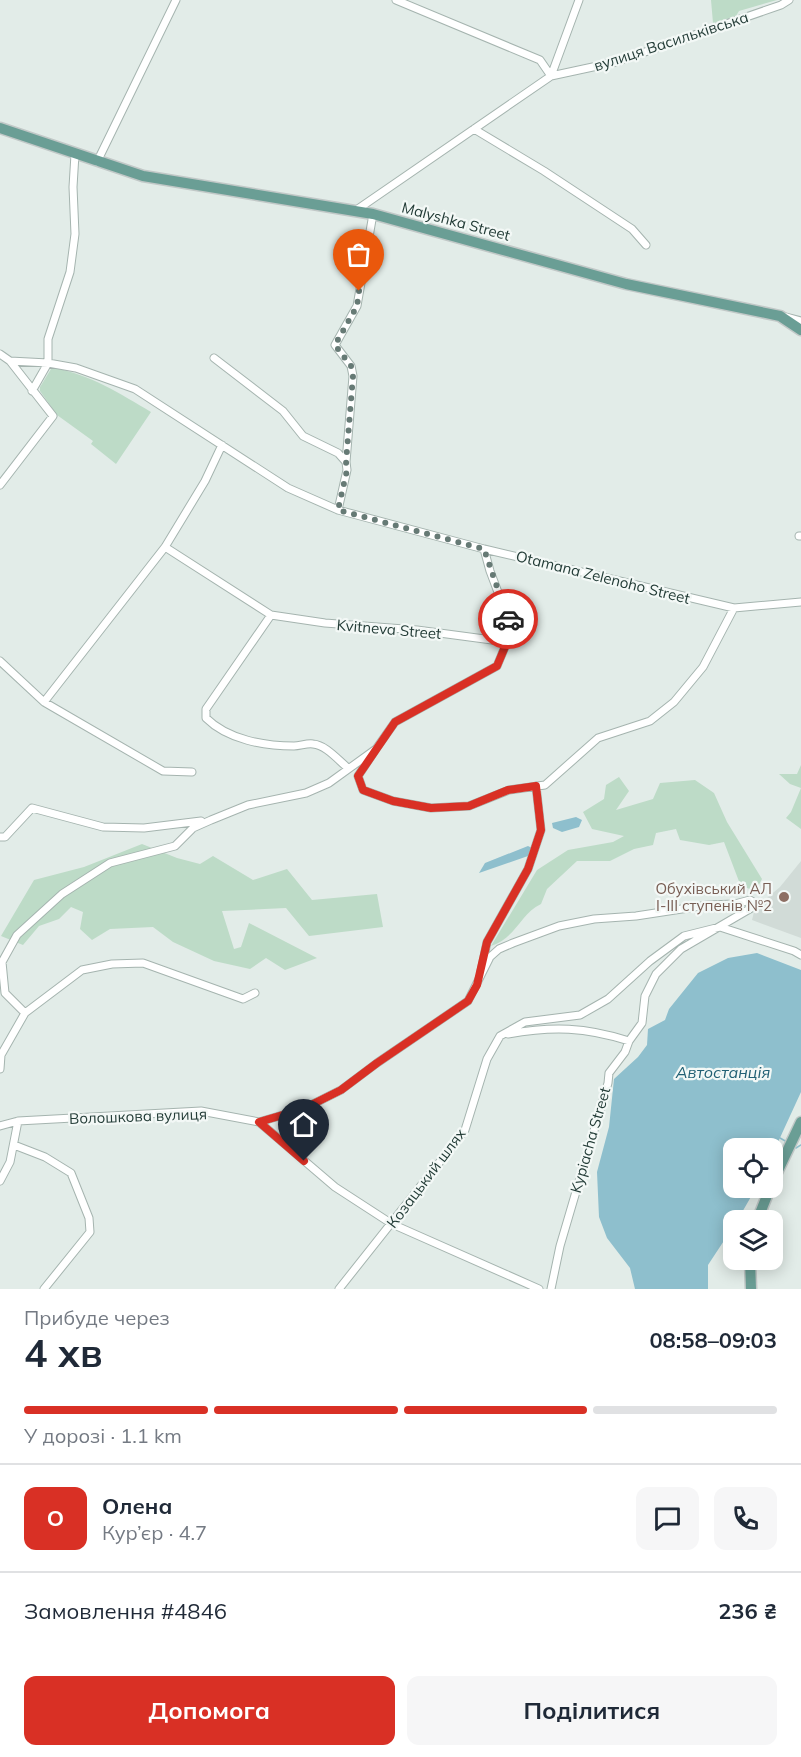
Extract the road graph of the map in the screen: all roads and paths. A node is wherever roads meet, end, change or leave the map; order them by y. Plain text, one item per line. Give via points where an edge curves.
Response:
1 (176, 0) edge
2 (396, 0) edge
3 (579, 0) edge
4 (789, 0) edge
5 (551, 76) junction
6 (0, 128) edge
7 (474, 129) junction
8 (75, 154) junction
9 (97, 162) junction
10 (355, 211) junction
11 (373, 214) junction
12 (646, 245) dead end
13 (780, 316) junction
14 (801, 321) edge
15 (801, 330) edge
16 (0, 354) edge
17 (214, 358) dead end
18 (10, 361) junction
19 (48, 363) junction
20 (32, 391) junction
21 (222, 446) junction
22 (346, 462) junction
23 (0, 485) edge
24 (338, 510) junction
25 (165, 547) junction
26 (484, 549) junction
27 (801, 602) edge
28 (734, 608) junction
29 (271, 615) junction
30 (507, 642) junction
31 (0, 661) edge
32 (44, 702) junction
33 (376, 749) junction
34 (348, 768) junction
35 (192, 772) dead end
36 (536, 786) junction
37 (211, 820) junction
38 (0, 837) edge
39 (720, 927) junction
40 (801, 955) edge
41 (477, 985) junction
42 (255, 993) dead end
43 (25, 1013) junction
44 (500, 1036) junction
45 (629, 1041) junction
46 (1, 1055) edge
47 (0, 1069) edge
48 (18, 1121) junction
49 (259, 1122) junction
50 (801, 1122) edge
51 (0, 1125) edge
52 (14, 1145) junction
53 (783, 1160) edge
54 (0, 1181) edge
55 (392, 1224) junction
56 (750, 1270) edge
57 (44, 1289) edge
58 (339, 1289) edge
59 (540, 1289) edge
60 (551, 1289) edge
61 (751, 1289) edge

1 - 9 street
2 - 5 street via 540,60
3 - 5 street
4 - 5 street, вулиця Васильківська via 616,62
5 - 7 street, вулиця Васильківська
6 - 8 main road, Malyshka Street
7 - 10 street, вулиця Васильківська
7 - 12 street via 632,229
8 - 9 main road, Malyshka Street
8 - 19 street via 75,234 70,272 48,339
9 - 10 main road, Malyshka Street via 143,176
10 - 11 main road, Malyshka Street
11 - 13 main road, Malyshka Street via 626,284
11 - 22 street via 357,306 335,345 351,366 353,376
13 - 14 street
13 - 15 main road, Malyshka Street
16 - 18 street
17 - 22 street via 283,411 303,436 338,453
18 - 19 street, Otamana Zelenoho Street
18 - 20 street
19 - 20 street
19 - 21 street, Otamana Zelenoho Street via 76,368 135,389
20 - 23 street via 52,416
21 - 24 street, Otamana Zelenoho Street via 288,488
21 - 25 street
22 - 24 street
24 - 26 street, Otamana Zelenoho Street
25 - 29 street, Kvitneva Street
25 - 32 street
26 - 28 street, Otamana Zelenoho Street
26 - 30 street via 508,619
27 - 28 street, Otamana Zelenoho Street
28 - 36 street via 703,667 674,702 650,721 598,738 545,785
29 - 30 street, Kvitneva Street
29 - 34 street via 206,709 206,718 235,737 268,744 314,744
30 - 33 street via 497,666 395,722
31 - 32 street
32 - 35 street via 163,771
33 - 34 street
33 - 36 street via 358,776 363,790 393,801 431,808 469,806 508,790
34 - 37 street via 329,783 306,793 248,805
36 - 41 street via 541,830 528,869 487,942
37 - 38 street via 144,828 103,827 32,808 5,837
37 - 43 street via 193,828 175,846 110,863 62,894 17,935 2,962 5,993
39 - 40 street
39 - 41 street, Волошкова вулиця via 754,903 750,900 559,926 499,950 490,957
39 - 44 street via 684,936 608,999 580,1015 525,1022
39 - 45 street, Kypiacha Street via 681,949 656,974 645,996 642,1023
41 - 49 street, Волошкова вулиця via 468,1001 341,1090 303,1109
42 - 43 street via 243,999 143,963 112,964 82,970
43 - 46 street
44 - 45 street via 558,1028 601,1032
44 - 55 street, Козацький шлях via 488,1059 465,1130
45 - 60 street, Kypiacha Street via 609,1073
46 - 47 street
48 - 49 street, Волошкова вулиця via 201,1111
48 - 51 street, Волошкова вулиця
48 - 52 street
49 - 55 street via 335,1187
50 - 53 main road
52 - 54 street
52 - 57 street via 45,1157 70,1173 89,1218 90,1232
55 - 58 street, Козацький шлях
55 - 59 street
56 - 61 main road

